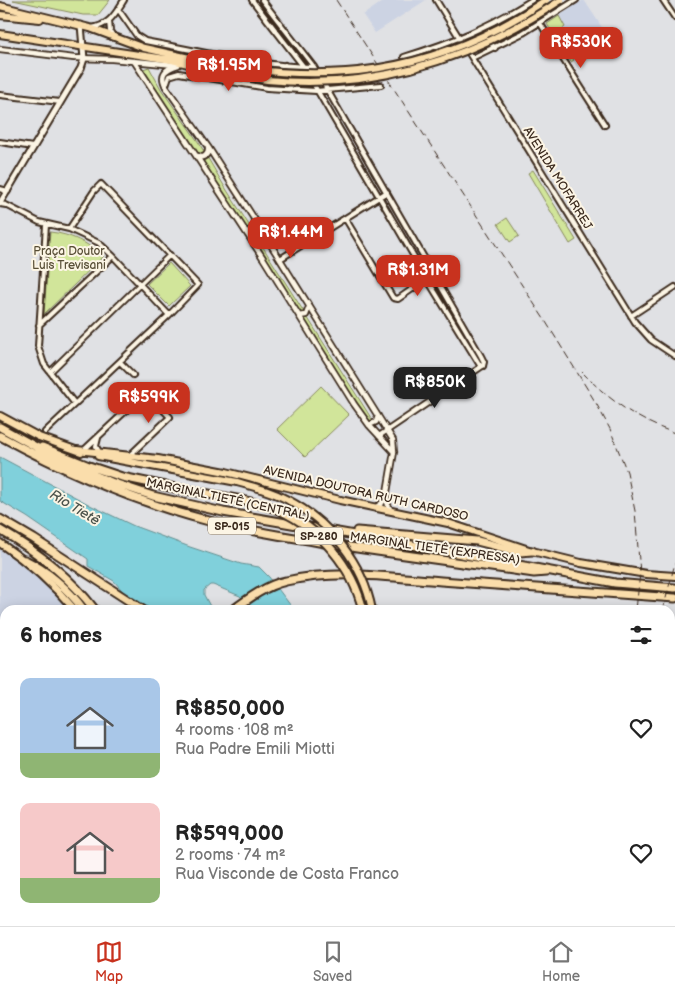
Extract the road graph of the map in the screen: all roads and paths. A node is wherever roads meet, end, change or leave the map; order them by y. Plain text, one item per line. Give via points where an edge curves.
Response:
1 (124, 0) edge
2 (252, 0) edge
3 (262, 0) edge
4 (436, 0) edge
5 (532, 0) edge
6 (546, 0) edge
7 (561, 0) edge
8 (576, 0) edge
9 (663, 0) edge
10 (0, 6) edge
11 (118, 9) junction
12 (0, 15) edge
13 (124, 18) junction
14 (675, 18) edge
15 (48, 19) junction
16 (111, 20) junction
17 (540, 23) junction
18 (81, 25) junction
19 (90, 28) junction
20 (484, 28) junction
21 (0, 34) edge
22 (114, 37) junction
23 (460, 38) junction
24 (82, 46) junction
25 (494, 48) junction
26 (0, 49) edge
27 (404, 56) dead end
28 (472, 58) junction
29 (84, 59) junction
30 (134, 61) junction
31 (194, 64) junction
32 (178, 65) junction
33 (285, 65) junction
34 (303, 66) junction
35 (314, 67) junction
36 (381, 85) dead end
37 (166, 87) junction
38 (289, 90) junction
39 (328, 90) junction
40 (316, 91) junction
41 (0, 95) edge
42 (60, 102) junction
43 (605, 125) dead end
44 (0, 142) edge
45 (33, 147) junction
46 (208, 147) junction
47 (196, 155) junction
48 (0, 190) edge
49 (8, 190) junction
50 (387, 192) junction
51 (379, 196) junction
52 (1, 202) edge
53 (345, 218) junction
54 (46, 225) junction
55 (259, 228) junction
56 (69, 230) junction
57 (411, 234) junction
58 (248, 235) junction
59 (404, 238) junction
60 (113, 256) junction
61 (170, 256) junction
62 (280, 259) junction
63 (434, 274) junction
64 (427, 279) junction
65 (140, 285) junction
66 (675, 287) edge
67 (309, 307) junction
68 (169, 315) junction
69 (299, 316) junction
70 (631, 316) junction
71 (39, 325) junction
72 (675, 356) edge
73 (120, 362) junction
74 (481, 367) junction
75 (50, 372) junction
76 (133, 375) dead end
77 (75, 404) junction
78 (0, 416) edge
79 (378, 416) junction
80 (369, 425) junction
81 (0, 427) edge
82 (388, 429) junction
83 (45, 432) dead end
84 (0, 436) edge
85 (379, 436) junction
86 (98, 438) junction
87 (32, 445) junction
88 (141, 445) junction
89 (80, 450) junction
90 (99, 452) junction
91 (394, 452) junction
92 (129, 456) junction
93 (146, 458) junction
94 (387, 492) junction
95 (242, 500) joint
96 (375, 508) junction
97 (391, 511) junction
98 (0, 519) edge
99 (266, 520) junction
100 (0, 530) edge
101 (0, 543) edge
102 (532, 551) junction
103 (24, 560) junction
104 (552, 571) junction
105 (675, 576) edge
106 (675, 588) edge
107 (675, 598) edge
108 (70, 605) edge
109 (79, 605) edge
110 (91, 605) edge
111 (135, 605) edge
112 (241, 605) edge
113 (361, 605) edge
114 (370, 605) edge

1 - 11 street
2 - 34 street
3 - 35 street
4 - 23 street, AVENIDA MOFARREJ
5 - 20 street
6 - 31 highway, bridge via 510,22 461,45 418,60 376,69 292,74
7 - 31 highway, bridge via 496,39 460,54 378,76 293,82 249,77
8 - 17 street
9 - 14 street
10 - 15 highway
11 - 13 street
11 - 16 street
12 - 15 highway
13 - 16 street
13 - 33 street via 137,36 146,41
15 - 18 highway
16 - 19 street
16 - 22 street via 110,31
17 - 25 street
17 - 43 street
18 - 19 highway
18 - 24 main road
19 - 22 highway
20 - 23 street
20 - 25 street via 487,40
21 - 24 highway
22 - 31 highway
23 - 27 street
23 - 28 street, AVENIDA MOFARREJ
24 - 29 main road
24 - 31 highway
25 - 28 street
26 - 29 street
28 - 70 street, AVENIDA MOFARREJ
29 - 30 street
29 - 42 main road
30 - 32 street
30 - 47 street
31 - 32 street
32 - 37 street via 164,72 162,78
33 - 34 street
33 - 38 street via 293,78
34 - 35 street
34 - 40 street
35 - 39 street
36 - 39 street
37 - 38 street via 169,76 179,72
37 - 46 street
38 - 40 street
39 - 40 street
39 - 50 street
40 - 51 street
41 - 42 street
42 - 45 main road
44 - 45 street
45 - 49 main road
46 - 47 street via 205,156
46 - 55 street
47 - 58 street
48 - 49 street
49 - 52 main road
50 - 51 street
50 - 57 street
51 - 53 street
51 - 59 street
52 - 54 street
53 - 62 street
53 - 64 street via 395,299
54 - 56 street
54 - 71 street
55 - 58 street via 253,228
55 - 62 street
56 - 60 street via 99,243
56 - 61 street via 101,184
57 - 59 street
57 - 63 street
58 - 69 street
59 - 64 street
60 - 65 street
60 - 71 street
61 - 65 street
61 - 68 street via 198,285
62 - 67 street
63 - 64 street
63 - 74 street via 483,359
64 - 74 street
65 - 68 street
65 - 75 street
66 - 70 street
67 - 69 street via 306,315
67 - 79 street
68 - 73 street
69 - 80 street
70 - 72 street, AVENIDA MOFARREJ via 651,340
71 - 75 street via 39,352
73 - 76 street
73 - 77 street
74 - 82 street
75 - 77 street
77 - 83 street
78 - 89 highway via 39,437
79 - 80 street via 376,422
79 - 82 street
80 - 85 street
81 - 87 highway, MARGINAL TIETÊ (CENTRAL) / SP-015
82 - 85 street
82 - 91 street
84 - 104 highway, MARGINAL TIETÊ (EXPRESSA) / SP-015 via 110,489 224,524 357,548 534,573
85 - 91 street
86 - 88 street via 145,392 170,416
86 - 89 street
86 - 90 street via 96,446
87 - 95 highway, SP-015 via 122,477
87 - 99 highway, MARGINAL TIETÊ (CENTRAL) via 67,464 131,490
88 - 92 street
88 - 93 street
89 - 90 highway, AVENIDA DOUTORA RUTH CARDOSO
89 - 114 highway, bridge via 237,482 287,499 327,528 347,551 356,564
90 - 92 highway, AVENIDA DOUTORA RUTH CARDOSO
91 - 94 street
92 - 93 highway, AVENIDA DOUTORA RUTH CARDOSO
93 - 96 highway, AVENIDA DOUTORA RUTH CARDOSO via 248,476
94 - 96 street via 382,504
94 - 97 street
95 - 113 highway, SP-280, bridge via 281,511 320,536 348,570
96 - 97 highway, AVENIDA DOUTORA RUTH CARDOSO
97 - 102 highway, AVENIDA DOUTORA RUTH CARDOSO via 448,523
98 - 111 highway
99 - 102 highway via 274,516 338,529 477,541 520,552
99 - 104 highway, MARGINAL TIETÊ (CENTRAL)
100 - 110 highway via 56,569
101 - 103 highway
102 - 105 highway, AVENIDA DOUTORA RUTH CARDOSO via 612,569
103 - 108 highway
103 - 109 highway via 57,581
104 - 106 highway, MARGINAL TIETÊ (EXPRESSA) / SP-015
107 - 112 highway via 344,574 284,581

